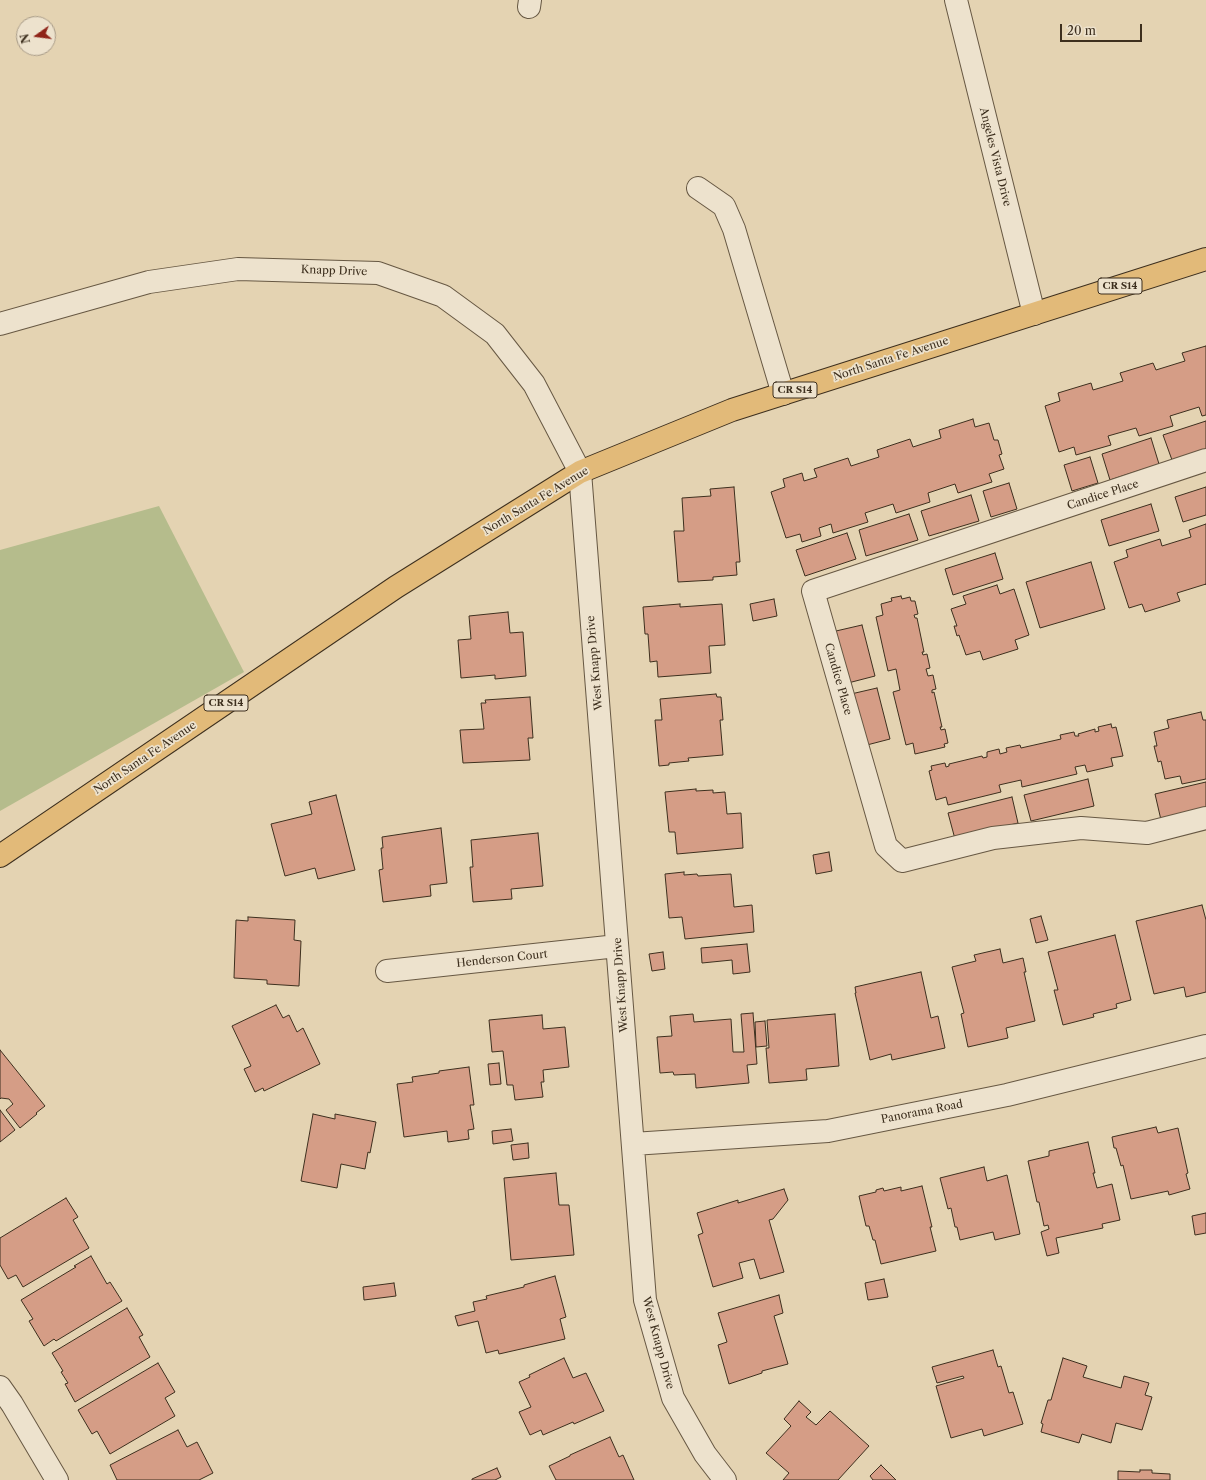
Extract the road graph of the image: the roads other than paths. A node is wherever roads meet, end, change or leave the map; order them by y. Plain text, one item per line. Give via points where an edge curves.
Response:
1 (956, 0) edge
2 (698, 188) dead end
3 (1206, 259) edge
4 (1034, 314) junction
5 (0, 324) edge
6 (783, 394) junction
7 (1206, 460) edge
8 (580, 472) junction
9 (1206, 818) edge
10 (0, 856) edge
11 (618, 946) junction
12 (387, 971) dead end
13 (1206, 1046) edge
14 (633, 1144) junction
15 (0, 1387) edge
16 (57, 1480) edge
17 (725, 1480) edge

1 - 4 street, Angeles Vista Drive
2 - 6 street via 724,206 734,228
3 - 4 main road, North Santa Fe Avenue / CR S14
4 - 6 main road, North Santa Fe Avenue / CR S14
5 - 8 street, Knapp Drive via 150,282 238,269 378,273 443,296 495,334 534,384
6 - 8 main road, North Santa Fe Avenue / CR S14 via 732,410
7 - 9 street, Candice Place via 813,591 886,846 902,861 992,838 1081,828 1147,833
8 - 10 main road, North Santa Fe Avenue / CR S14 via 396,587
8 - 11 street, West Knapp Drive
11 - 12 street, Henderson Court
11 - 14 street, West Knapp Drive
13 - 14 street, Panorama Road via 1007,1096 828,1131
14 - 17 street, West Knapp Drive via 645,1300 673,1398 705,1454
15 - 16 street

